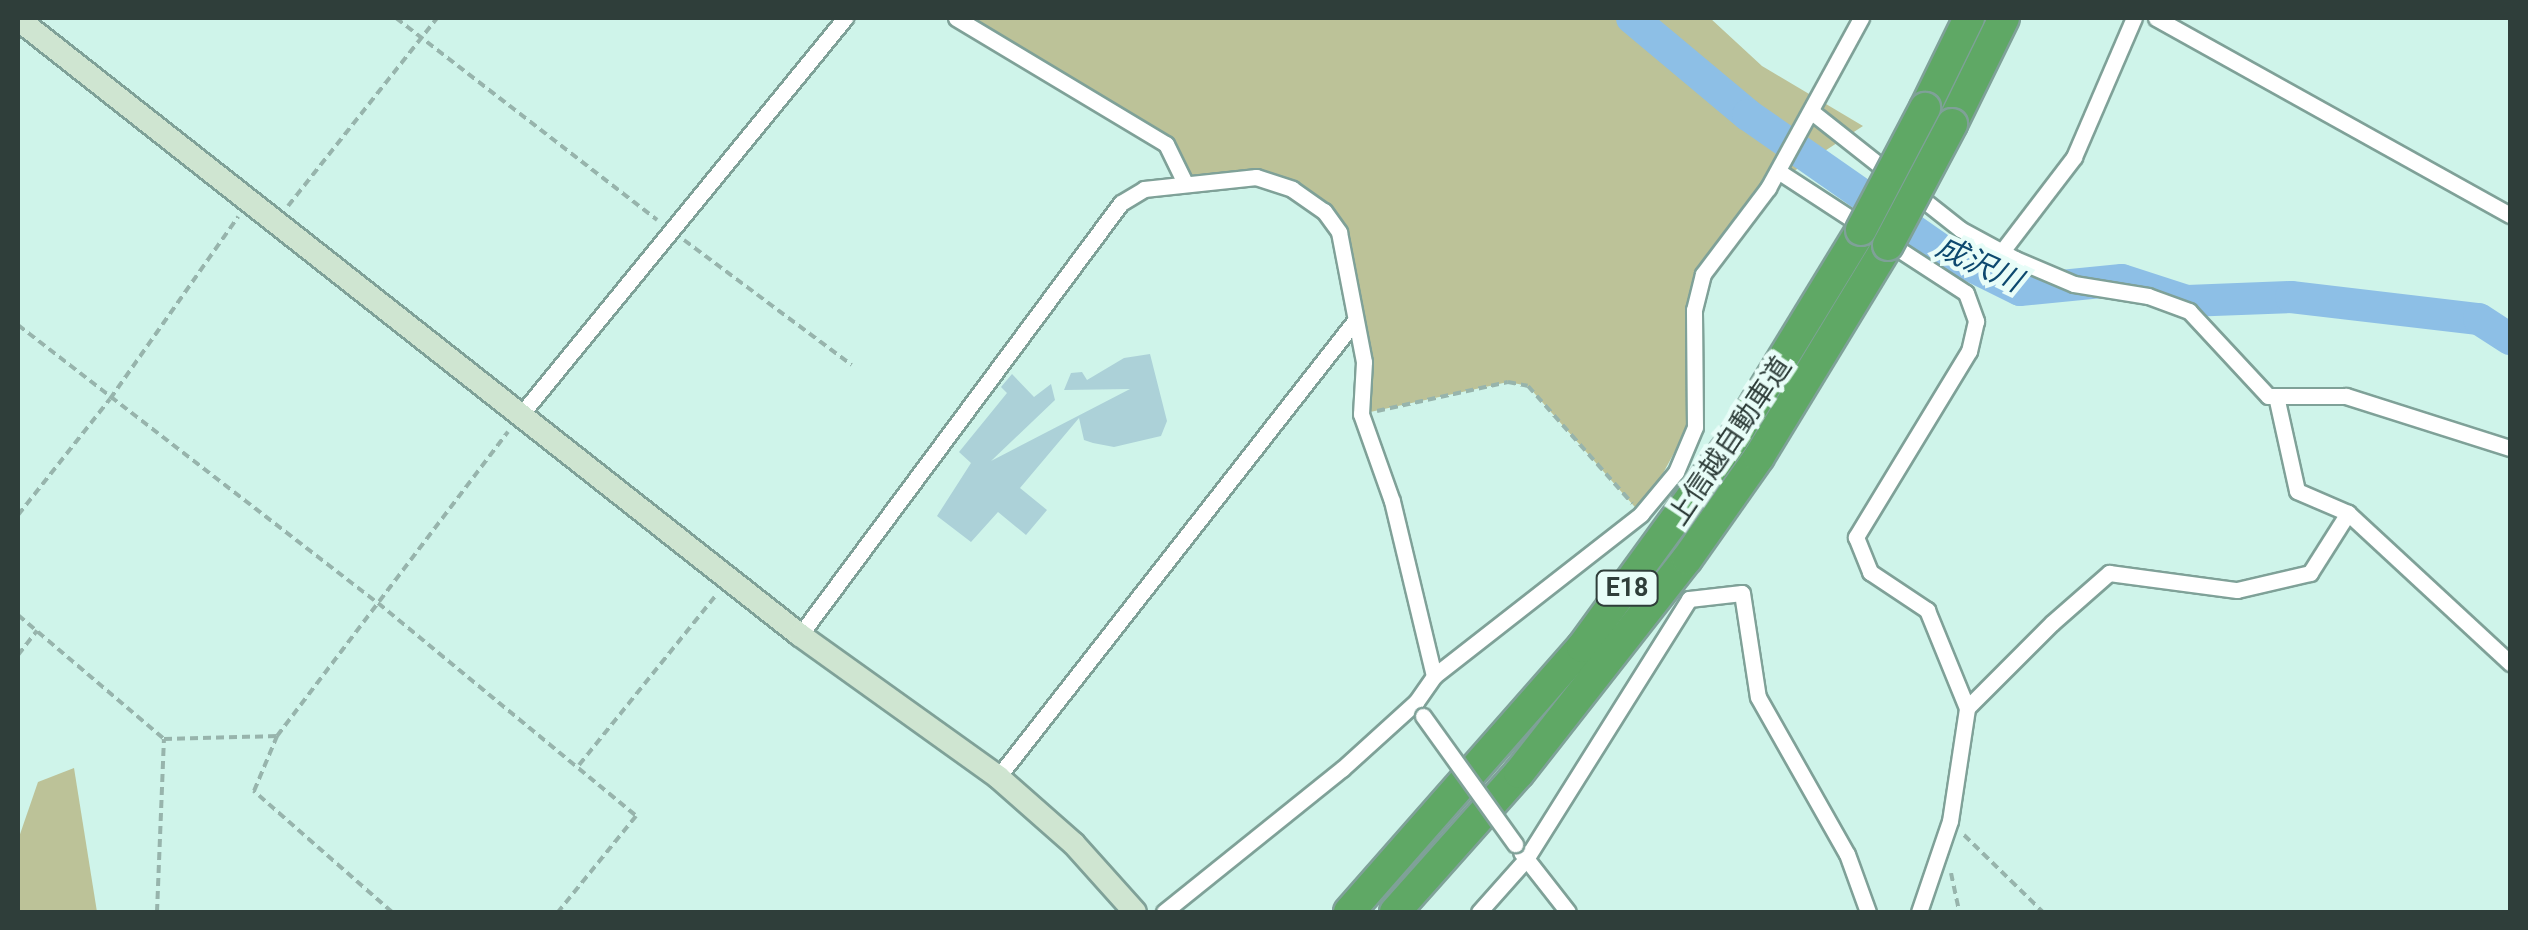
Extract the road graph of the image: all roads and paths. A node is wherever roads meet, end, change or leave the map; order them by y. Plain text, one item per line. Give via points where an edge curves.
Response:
1 (396, 18) edge
2 (436, 18) edge
3 (845, 18) edge
4 (956, 18) edge
5 (1861, 18) edge
6 (1970, 18) edge
7 (2004, 18) edge
8 (2134, 18) edge
9 (2156, 18) edge
10 (18, 20) edge
11 (420, 38) junction
12 (1812, 112) junction
13 (1778, 171) junction
14 (1185, 184) junction
15 (249, 201) junction
16 (2510, 216) edge
17 (276, 221) junction
18 (670, 230) junction
19 (1874, 237) junction
20 (2003, 250) junction
21 (1354, 322) junction
22 (18, 325) edge
23 (852, 365) dead end
24 (2276, 396) junction
25 (110, 399) junction
26 (522, 412) junction
27 (1362, 414) junction
28 (2510, 448) edge
29 (2348, 513) junction
30 (1642, 514) junction
31 (18, 515) edge
32 (729, 579) junction
33 (378, 602) junction
34 (18, 615) edge
35 (37, 631) junction
36 (800, 635) junction
37 (18, 655) edge
38 (2510, 663) edge
39 (1434, 676) junction
40 (1966, 708) junction
41 (1420, 709) junction
42 (277, 736) junction
43 (164, 740) junction
44 (579, 766) junction
45 (998, 778) junction
46 (1950, 822) junction
47 (1939, 844) junction
48 (1526, 859) junction
49 (157, 912) edge
50 (392, 912) edge
51 (558, 912) edge
52 (1136, 912) edge
53 (1164, 912) edge
54 (1349, 912) edge
55 (1396, 912) edge
56 (1479, 912) edge
57 (1568, 912) edge
58 (1868, 912) edge
59 (1919, 912) edge
60 (1958, 912) edge
61 (2043, 912) edge

1 - 11 path
2 - 11 path
3 - 18 street
4 - 14 street via 1166,144
5 - 12 street
6 - 19 highway, 上信越自動車道 / E18, bridge
7 - 19 highway, 上信越自動車道 / E18, bridge via 1952,124
8 - 20 street via 2074,157
9 - 16 street
10 - 15 street
11 - 17 path
11 - 18 path
12 - 13 street
12 - 20 street via 1960,229
13 - 30 street via 1703,274 1694,310 1695,427 1676,472
13 - 40 street via 1966,293 1976,320 1970,351 1856,537 1870,572 1927,610
14 - 21 street via 1256,177 1324,211 1347,259
14 - 36 street via 1144,189 1121,203
15 - 17 street
15 - 25 path
17 - 26 street
18 - 23 path
18 - 26 street
19 - 54 highway, 上信越自動車道 / E18 via 1594,632 1494,754
19 - 55 highway, 上信越自動車道 / E18 via 1760,457 1520,773
20 - 24 street via 2074,284 2148,296 2188,311 2268,396
21 - 27 street via 1364,362
21 - 45 street
22 - 25 path
24 - 28 street via 2346,396
24 - 29 street via 2297,491
25 - 31 path
25 - 33 path
26 - 32 street
26 - 33 path
27 - 30 path via 1508,382 1528,386
27 - 39 street via 1392,500
29 - 38 street
29 - 40 street via 2310,573 2237,590 2109,573
30 - 39 street
32 - 36 street
32 - 44 path
33 - 42 path
33 - 44 path
34 - 35 path
35 - 37 path
35 - 43 path
36 - 45 street
39 - 41 street
40 - 46 street
41 - 48 street, bridge
41 - 53 street
42 - 43 path
42 - 50 path via 254,791
43 - 49 path
44 - 51 path via 636,816
45 - 52 street via 1074,844
46 - 47 street
46 - 61 path
47 - 59 street
47 - 60 path
48 - 56 street
48 - 57 street
48 - 58 street via 1689,598 1742,593 1758,697 1847,854

